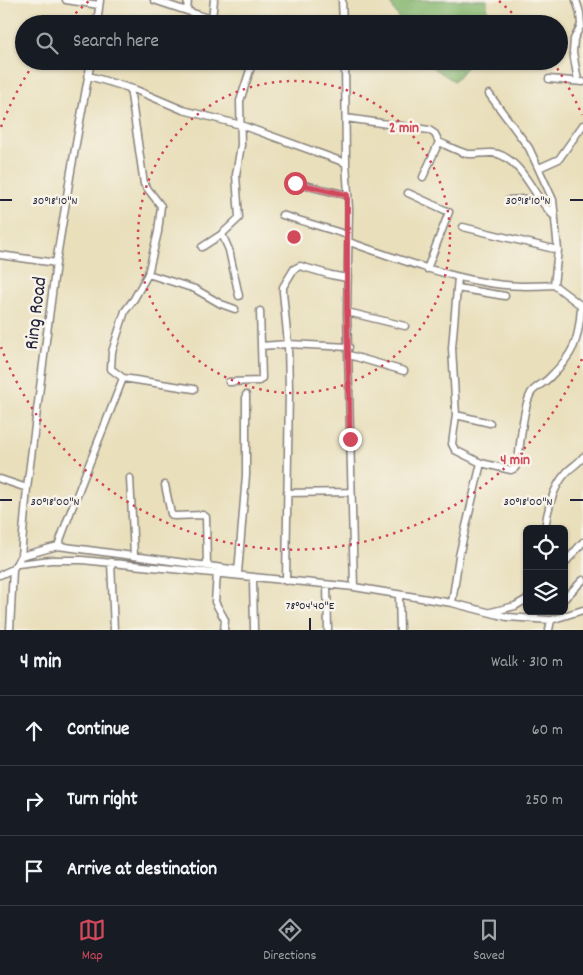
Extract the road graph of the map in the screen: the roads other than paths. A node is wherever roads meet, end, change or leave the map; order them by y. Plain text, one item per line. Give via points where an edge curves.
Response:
1 (66, 0) edge
2 (154, 0) edge
3 (188, 0) edge
4 (214, 0) edge
5 (342, 0) edge
6 (576, 0) edge
7 (100, 2) edge
8 (187, 10) junction
9 (98, 15) edge
10 (201, 15) edge
11 (212, 15) edge
12 (343, 15) edge
13 (90, 70) edge
14 (250, 70) dead end
15 (345, 70) edge
16 (89, 76) junction
17 (549, 79) dead end
18 (580, 81) edge
19 (130, 88) junction
20 (489, 94) dead end
21 (346, 118) junction
22 (241, 125) junction
23 (583, 125) edge
24 (439, 142) junction
25 (346, 163) junction
26 (539, 168) junction
27 (423, 177) dead end
28 (295, 183) dead end
29 (408, 193) dead end
30 (347, 195) junction
31 (540, 198) junction
32 (509, 200) dead end
33 (282, 215) dead end
34 (555, 217) junction
35 (463, 226) dead end
36 (222, 234) junction
37 (348, 239) junction
38 (202, 248) dead end
39 (558, 250) junction
40 (0, 255) edge
41 (56, 264) junction
42 (427, 269) junction
43 (148, 274) junction
44 (458, 277) junction
45 (347, 278) junction
46 (554, 285) junction
47 (457, 288) junction
48 (239, 296) dead end
49 (505, 296) dead end
50 (582, 307) edge
51 (235, 308) dead end
52 (260, 312) dead end
53 (347, 312) junction
54 (405, 326) dead end
55 (288, 344) junction
56 (261, 346) junction
57 (349, 347) junction
58 (349, 355) junction
59 (404, 371) dead end
60 (123, 378) junction
61 (229, 382) dead end
62 (194, 389) dead end
63 (246, 395) dead end
64 (456, 415) junction
65 (490, 423) dead end
66 (583, 457) edge
67 (481, 463) junction
68 (130, 478) dead end
69 (0, 479) edge
70 (166, 485) dead end
71 (27, 488) junction
72 (352, 492) junction
73 (287, 493) junction
74 (546, 525) edge
75 (583, 542) edge
76 (58, 546) junction
77 (134, 555) junction
78 (21, 556) junction
79 (568, 559) edge
80 (111, 562) junction
81 (207, 565) junction
82 (15, 566) junction
83 (238, 573) junction
84 (217, 574) junction
85 (0, 575) edge
86 (253, 578) junction
87 (583, 580) edge
88 (286, 581) junction
89 (327, 586) junction
90 (354, 587) junction
91 (568, 590) edge
92 (571, 592) junction
93 (568, 595) edge
94 (400, 596) junction
95 (523, 601) edge
96 (452, 603) junction
97 (583, 610) edge
98 (488, 613) junction
99 (555, 617) edge
100 (10, 630) edge
101 (114, 630) edge
102 (224, 630) edge
103 (254, 630) edge
104 (328, 630) edge
105 (400, 630) edge
106 (549, 630) edge

1 - 7 street
2 - 8 street
3 - 8 street
4 - 11 street
5 - 12 street
6 - 18 street via 581,25 573,52
7 - 9 street
8 - 10 street
13 - 16 street, Ring Road
14 - 22 street via 240,97
15 - 21 street
16 - 19 street
16 - 41 street, Ring Road
17 - 18 street
19 - 22 street via 183,110
19 - 43 street via 144,184 161,206
20 - 26 street via 529,148
21 - 24 street via 429,130
21 - 25 street
22 - 25 street
22 - 36 street via 236,176 239,218
23 - 26 street via 559,159
24 - 27 street
24 - 31 street via 466,153 504,156
25 - 30 street
26 - 34 street via 553,200
28 - 30 street
29 - 42 street via 449,212
30 - 37 street
31 - 32 street
31 - 34 street
33 - 37 street
34 - 39 street
35 - 39 street
36 - 38 street
36 - 48 street via 229,250
37 - 42 street
37 - 45 street
39 - 46 street
40 - 41 street
41 - 71 street, Ring Road
42 - 44 street
43 - 51 street via 195,289
43 - 60 street via 125,311 112,352 111,369
44 - 46 street via 510,286
44 - 47 street
45 - 53 street
45 - 55 street via 302,266 294,269 283,287
46 - 50 street
47 - 49 street
47 - 64 street via 452,348
50 - 67 street via 580,331 573,351 530,396 516,467 511,470
52 - 56 street
53 - 54 street
53 - 57 street
55 - 56 street
55 - 57 street
55 - 73 street
56 - 61 street via 262,380
57 - 58 street
58 - 59 street
58 - 72 street
60 - 62 street
60 - 76 street
63 - 83 street via 246,475
64 - 65 street
64 - 67 street via 454,448
66 - 74 street via 565,474 547,514
67 - 96 street via 459,556
68 - 77 street
69 - 71 street
70 - 81 street via 171,514 206,517
71 - 78 street, Ring Road
72 - 73 street
72 - 90 street
73 - 88 street
75 - 79 street
76 - 77 street
76 - 78 street
77 - 81 street
78 - 82 street, Ring Road
80 - 82 street via 51,560
80 - 84 street
80 - 101 street
81 - 83 street
82 - 85 street
82 - 100 street, Ring Road
83 - 84 street
83 - 86 street
84 - 102 street via 215,602 225,620
86 - 88 street
86 - 103 street
87 - 92 street
88 - 89 street
89 - 90 street
89 - 104 street
90 - 94 street
91 - 92 street
92 - 93 street
94 - 96 street
94 - 105 street
95 - 98 street
96 - 98 street
97 - 99 street
98 - 99 street via 507,617
99 - 106 street

